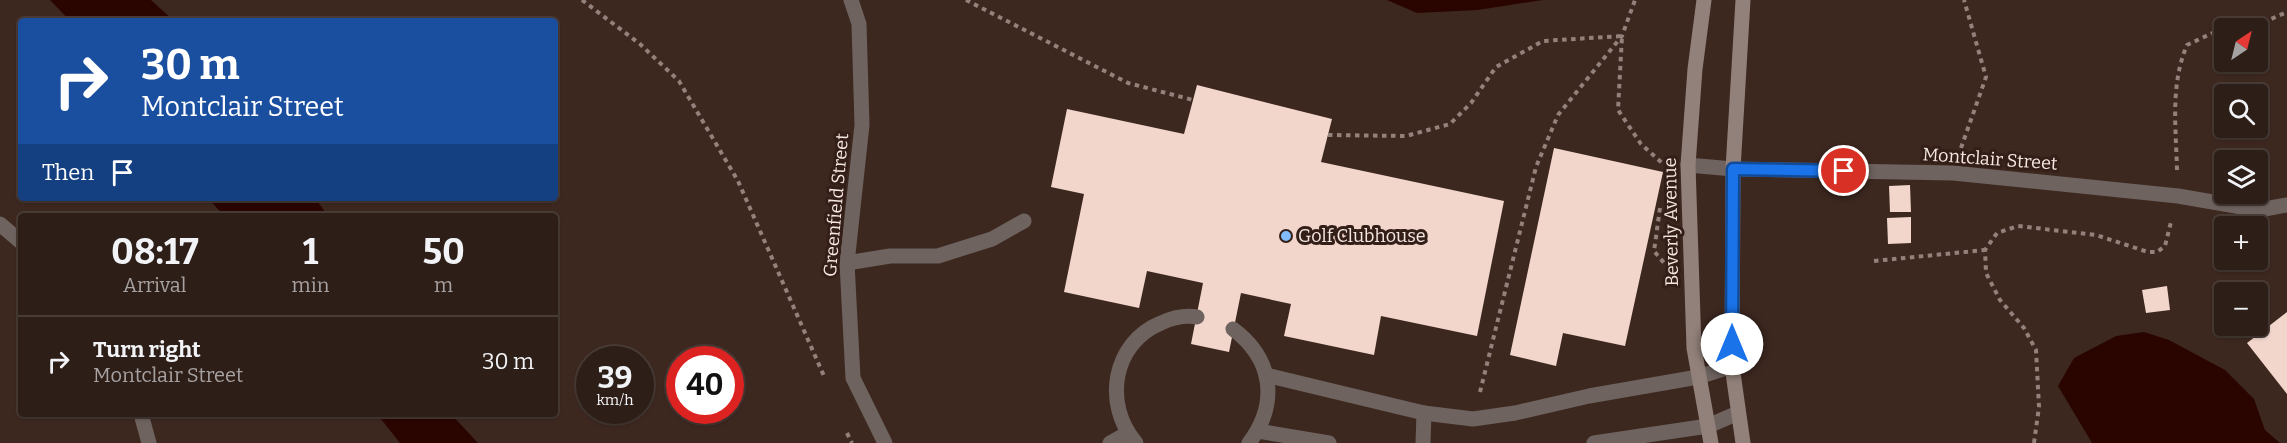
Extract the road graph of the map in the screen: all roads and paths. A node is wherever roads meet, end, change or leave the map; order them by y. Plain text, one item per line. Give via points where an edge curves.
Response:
1 (582, 0) edge
2 (851, 0) edge
3 (966, 0) edge
4 (1635, 0) edge
5 (1704, 0) edge
6 (1743, 0) edge
7 (1964, 0) edge
8 (2287, 12) edge
9 (1622, 36) junction
10 (1193, 100) dead end
11 (1328, 135) dead end
12 (1664, 165) dead end
13 (1688, 165) junction
14 (1733, 169) junction
15 (1953, 173) junction
16 (2178, 196) junction
17 (2287, 205) edge
18 (1661, 207) dead end
19 (1024, 221) dead end
20 (0, 224) edge
21 (18, 239) edge
22 (1985, 250) junction
23 (1874, 261) dead end
24 (847, 262) junction
25 (1691, 300) junction
26 (1197, 317) dead end
27 (1233, 329) dead end
28 (1732, 366) junction
29 (1266, 375) junction
30 (1698, 376) junction
31 (826, 379) dead end
32 (1424, 413) junction
33 (1737, 413) junction
34 (142, 417) edge
35 (1473, 419) junction
36 (1708, 426) junction
37 (847, 432) dead end
38 (1253, 437) edge
39 (1132, 438) edge
40 (149, 443) edge
41 (852, 443) edge
42 (885, 443) edge
43 (1110, 443) edge
44 (1329, 443) edge
45 (1423, 443) edge
46 (1598, 443) edge
47 (1711, 443) edge
48 (1743, 443) edge
49 (2034, 443) edge

1 - 31 path via 640,44 679,81 738,181
2 - 24 street, Greenfield Street via 859,24 862,125
3 - 10 path via 1128,83
4 - 9 path
5 - 13 street, Beverly Avenue
6 - 14 street
7 - 15 path via 1986,76
8 - 16 path via 2262,23 2223,28 2187,45 2178,65 2175,86
9 - 11 path via 1543,41 1496,67 1472,103 1450,124 1406,136
9 - 12 path via 1618,110 1641,144
9 - 35 path via 1558,115 1536,166
13 - 14 street, Montclair Street
13 - 25 street, Beverly Avenue
14 - 15 street, Montclair Street
14 - 28 street
15 - 16 street, Montclair Street
16 - 17 street, Montclair Street via 2259,210
16 - 22 path via 2165,246 2157,252 2096,235 2018,226 1998,232
18 - 25 path via 1654,251
19 - 24 street via 992,239 938,256 890,256
20 - 21 street
22 - 23 path
22 - 49 path via 1986,273 2036,350 2039,407
24 - 42 street, Greenfield Street via 853,378
25 - 30 street, Beverly Avenue
26 - 39 street via 1172,319 1153,327 1125,355 1115,394 1119,415
27 - 29 street via 1247,339
28 - 30 street
28 - 33 street
29 - 32 street
29 - 38 street via 1265,413
30 - 35 street
30 - 36 street, Beverly Avenue
32 - 35 street
32 - 45 street
33 - 36 street
33 - 48 street
34 - 40 street
36 - 46 street
36 - 47 street, Beverly Avenue
37 - 41 path
38 - 44 street
39 - 43 street

